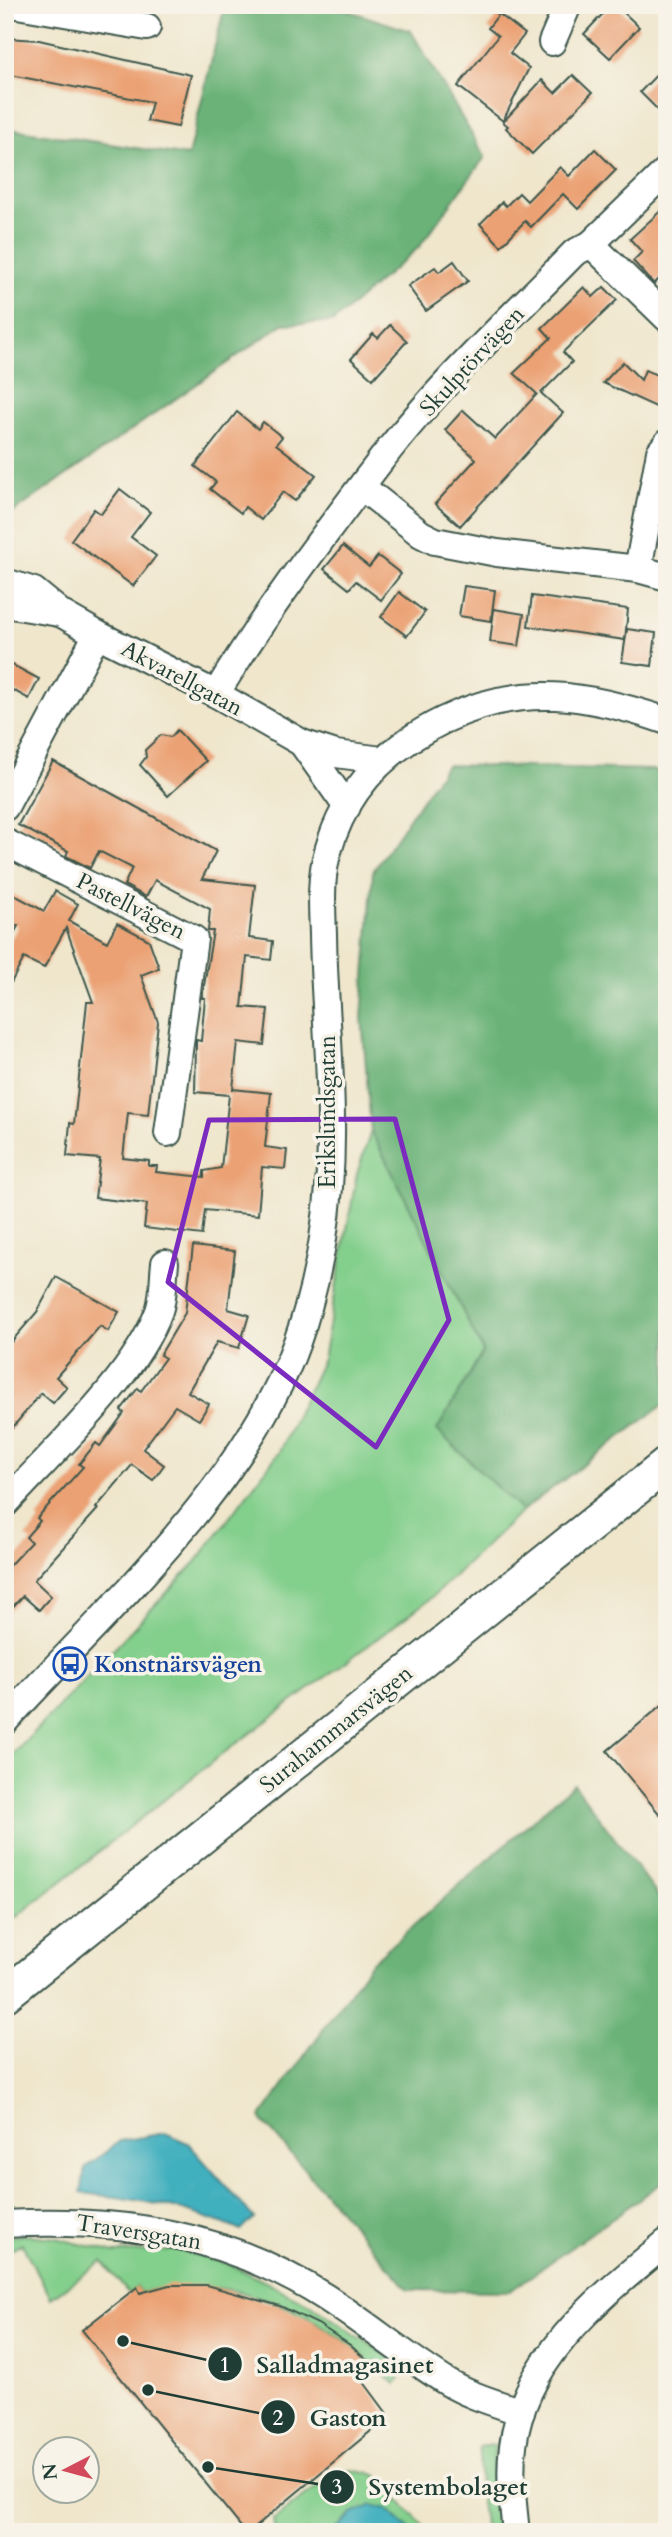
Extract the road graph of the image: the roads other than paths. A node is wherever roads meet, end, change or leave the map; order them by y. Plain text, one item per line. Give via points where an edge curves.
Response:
1 (17, 5) edge
2 (568, 5) edge
3 (147, 27) dead end
4 (552, 41) dead end
5 (667, 170) edge
6 (591, 244) junction
7 (667, 317) edge
8 (667, 443) edge
9 (363, 488) junction
10 (638, 569) junction
11 (667, 577) edge
12 (5, 582) edge
13 (5, 604) edge
14 (62, 614) junction
15 (97, 634) junction
16 (216, 694) junction
17 (667, 721) edge
18 (302, 743) junction
19 (382, 760) junction
20 (5, 807) edge
21 (347, 807) junction
22 (5, 842) edge
23 (168, 1133) dead end
24 (165, 1264) dead end
25 (667, 1464) edge
26 (5, 1504) edge
27 (10, 1708) edge
28 (5, 1994) edge
29 (5, 2224) edge
30 (667, 2242) edge
31 (521, 2412) junction
32 (516, 2532) edge

1 - 3 street
2 - 4 street
5 - 6 street, Skulptörvägen
6 - 7 street
6 - 9 street, Skulptörvägen via 574,253 459,371 374,469
8 - 10 street via 660,452
9 - 10 street via 435,541
9 - 16 street, Skulptörvägen via 285,585
10 - 11 street
12 - 14 street, Akvarellgatan via 34,591
13 - 14 street, Akvarellgatan
14 - 15 street, Akvarellgatan
15 - 16 street, Akvarellgatan
15 - 20 street
16 - 18 street, Akvarellgatan
17 - 19 street, Erikslundsgatan via 594,698 514,697 467,708 419,732
18 - 19 street, Akvarellgatan via 336,754
18 - 21 street, Akvarellgatan
19 - 21 street, Erikslundsgatan
21 - 27 street, Erikslundsgatan via 327,853 322,908 331,1137 325,1222 307,1312 295,1347 247,1441 211,1490 169,1543
22 - 23 street, Pastellvägen via 194,939
24 - 26 street via 160,1309 134,1357
25 - 28 main road, Surahammarsvägen
29 - 31 street, Traversgatan via 117,2223 218,2244 316,2291 449,2383
30 - 31 street via 570,2326
31 - 32 street via 513,2446

